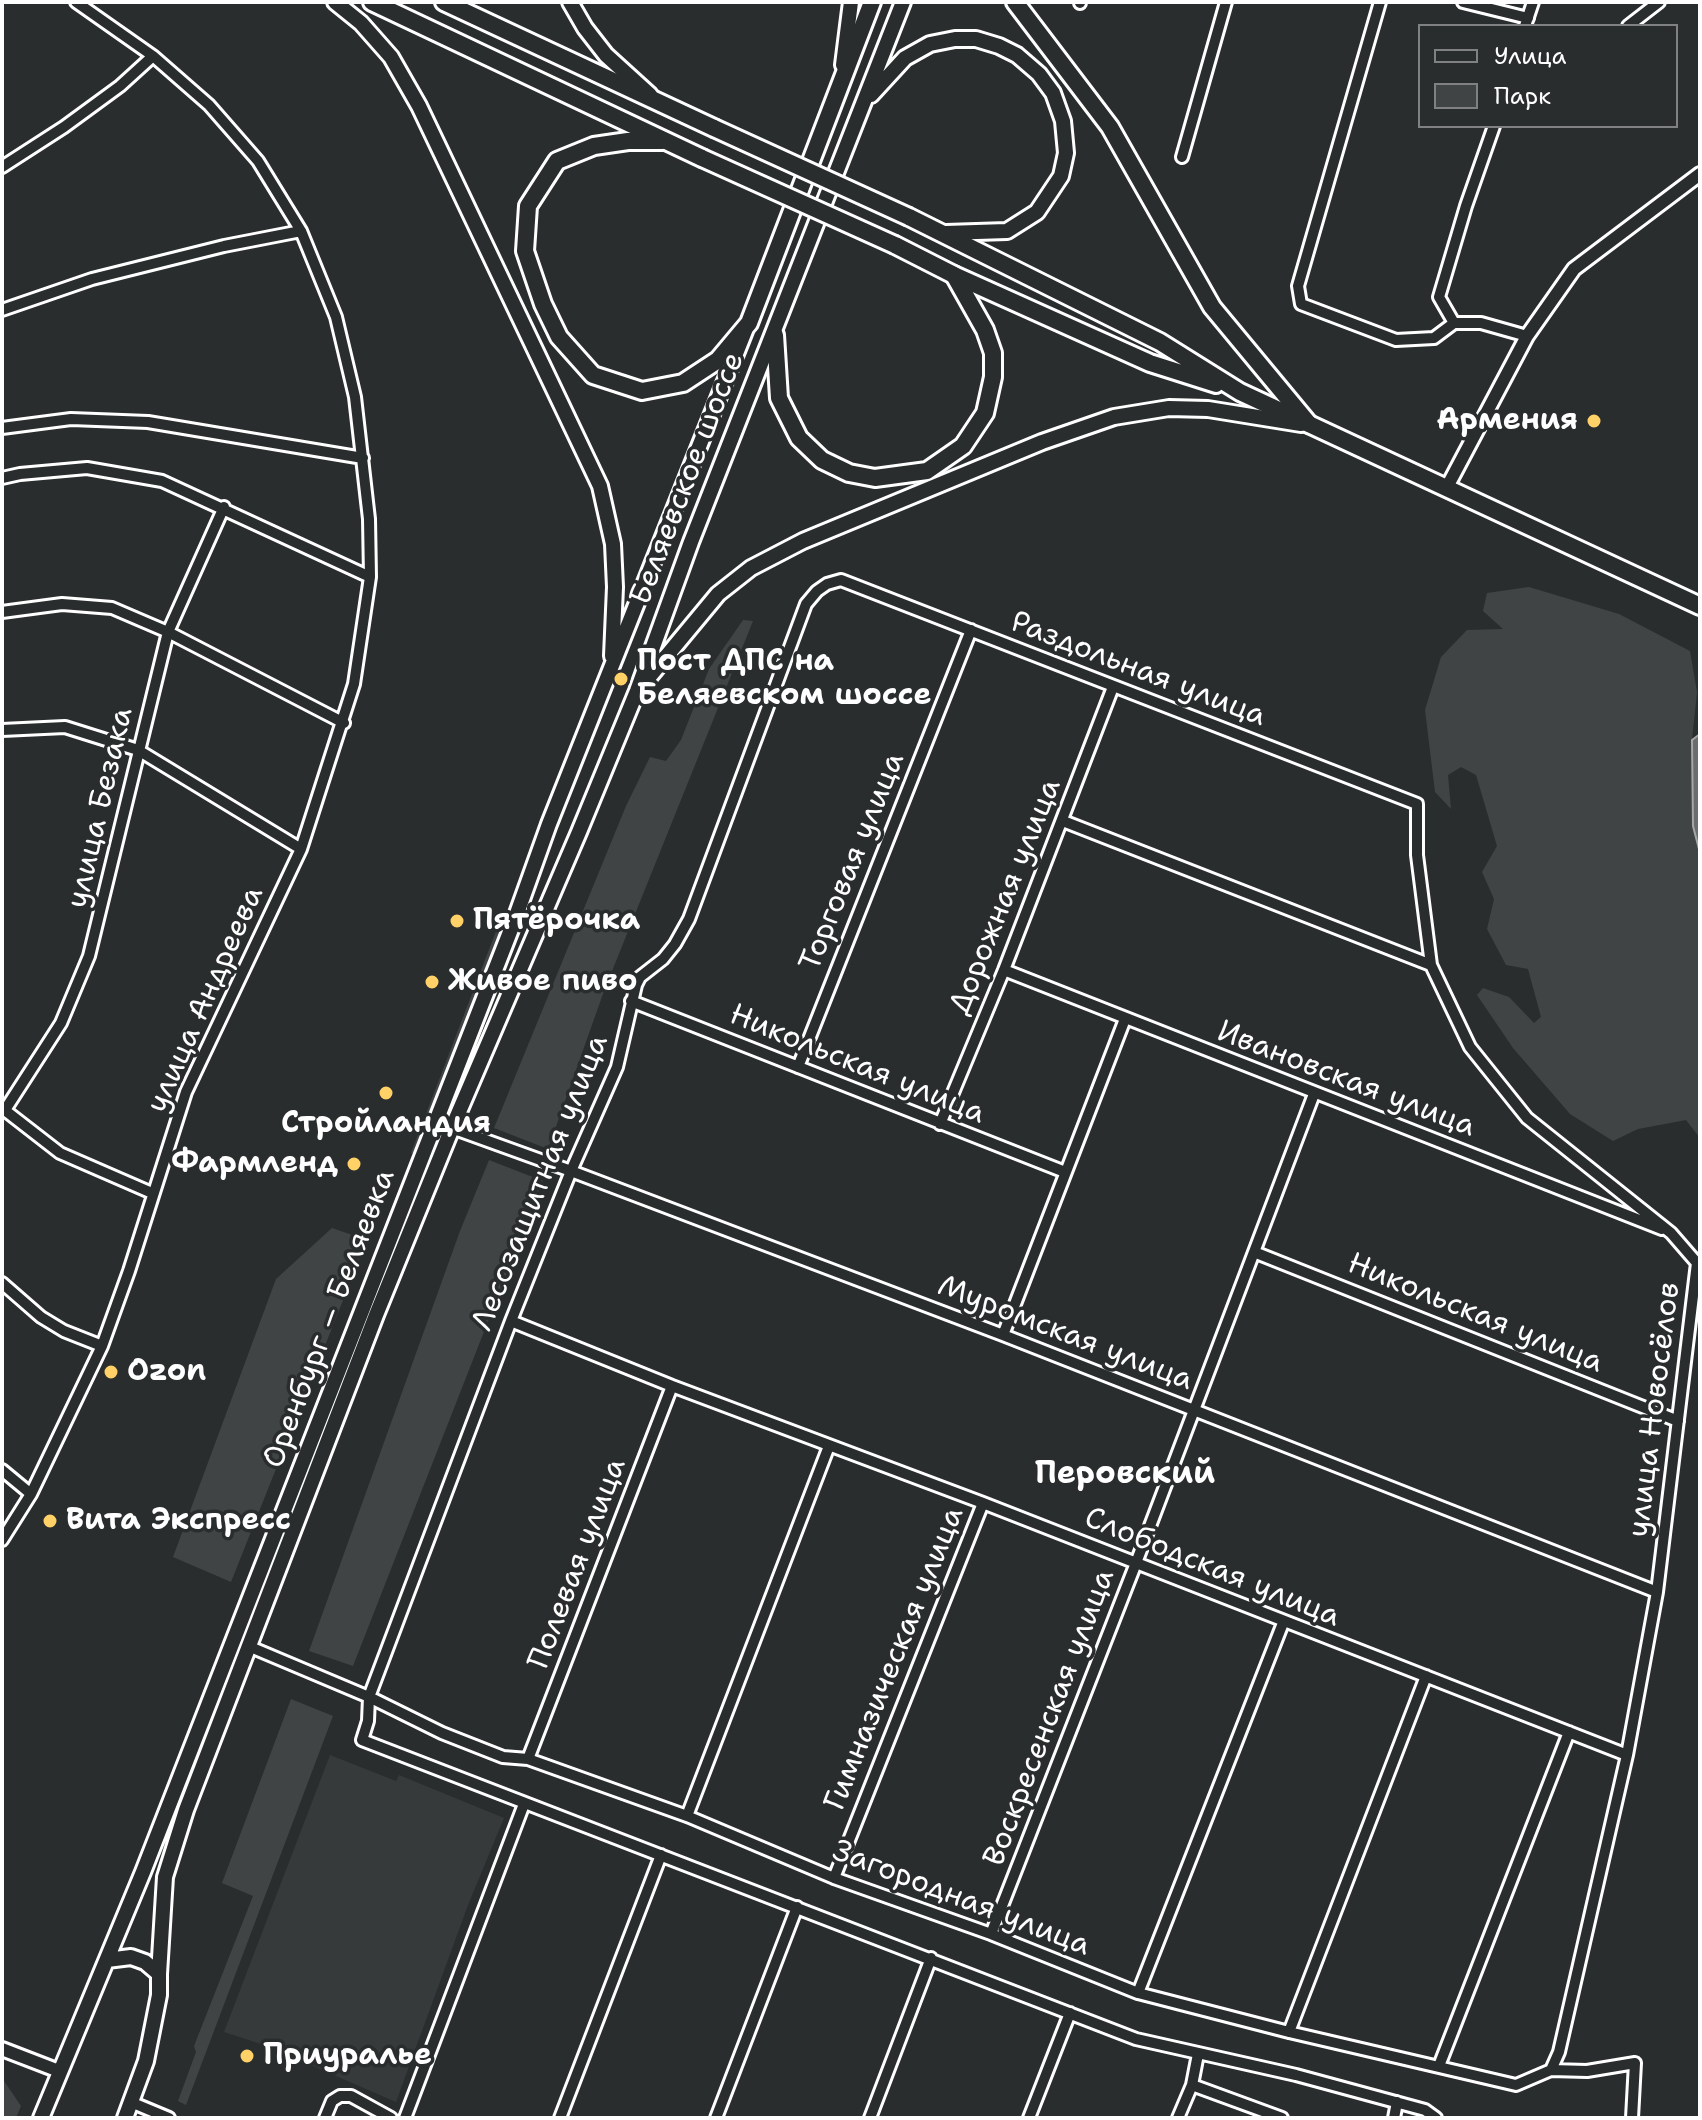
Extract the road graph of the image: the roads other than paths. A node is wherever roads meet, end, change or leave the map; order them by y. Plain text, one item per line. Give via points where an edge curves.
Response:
1 (76, 2) edge
2 (335, 2) edge
3 (372, 2) edge
4 (444, 2) edge
5 (570, 2) edge
6 (851, 2) edge
7 (872, 2) edge
8 (903, 2) edge
9 (1015, 2) edge
10 (1226, 2) edge
11 (1380, 2) edge
12 (1463, 2) edge
13 (1533, 2) edge
14 (1659, 2) edge
15 (1526, 22) edge
16 (1631, 24) edge
17 (153, 56) junction
18 (840, 85) junction
19 (656, 100) junction
20 (865, 101) junction
21 (1495, 128) edge
22 (662, 141) junction
23 (1182, 157) dead end
24 (2, 167) edge
25 (1700, 174) edge
26 (301, 231) junction
27 (946, 233) junction
28 (954, 275) junction
29 (2, 310) edge
30 (749, 323) junction
31 (1454, 323) junction
32 (775, 335) junction
33 (1527, 336) junction
34 (1240, 392) junction
35 (1310, 425) junction
36 (2, 428) edge
37 (363, 458) junction
38 (2, 478) edge
39 (1446, 489) junction
40 (224, 507) junction
41 (370, 577) junction
42 (841, 580) joint
43 (1700, 606) edge
44 (2, 612) edge
45 (971, 630) junction
46 (168, 632) junction
47 (611, 670) junction
48 (1113, 687) junction
49 (637, 691) junction
50 (344, 723) junction
51 (2, 730) edge
52 (138, 750) junction
53 (1417, 804) joint
54 (1063, 821) junction
55 (301, 849) junction
56 (497, 965) joint
57 (1431, 965) junction
58 (1004, 970) junction
59 (517, 974) joint
60 (631, 1001) junction
61 (1125, 1019) junction
62 (798, 1067) junction
63 (1314, 1094) junction
64 (4, 1109) edge
65 (940, 1124) junction
66 (452, 1128) junction
67 (571, 1171) junction
68 (1065, 1172) junction
69 (152, 1193) junction
70 (1671, 1233) junction
71 (1254, 1252) junction
72 (2, 1283) edge
73 (511, 1321) junction
74 (1003, 1335) junction
75 (102, 1346) junction
76 (672, 1386) junction
77 (1194, 1410) junction
78 (1678, 1421) junction
79 (829, 1446) junction
80 (2, 1470) edge
81 (31, 1494) junction
82 (983, 1503) junction
83 (2, 1540) edge
84 (1136, 1563) junction
85 (1657, 1592) junction
86 (1283, 1623) junction
87 (248, 1646) junction
88 (1426, 1676) junction
89 (369, 1697) junction
90 (1569, 1732) junction
91 (1627, 1755) junction
92 (528, 1759) junction
93 (524, 1804) junction
94 (687, 1816) junction
95 (661, 1855) junction
96 (834, 1878) junction
97 (797, 1907) junction
98 (991, 1934) junction
99 (931, 1958) junction
100 (107, 1960) junction
101 (159, 1974) junction
102 (1138, 1993) junction
103 (1070, 2013) junction
104 (1289, 2032) junction
105 (2, 2049) edge
106 (1198, 2054) junction
107 (1439, 2066) junction
108 (1551, 2070) junction
109 (59, 2071) junction
110 (1192, 2085) junction
111 (1397, 2102) junction
112 (133, 2103) junction
113 (41, 2118) edge
114 (125, 2118) edge
115 (169, 2118) edge
116 (325, 2118) edge
117 (391, 2118) edge
118 (405, 2118) edge
119 (560, 2118) edge
120 (716, 2118) edge
121 (870, 2118) edge
122 (1029, 2118) edge
123 (1178, 2118) edge
124 (1282, 2118) edge
125 (1394, 2118) edge
126 (1436, 2118) edge
127 (1632, 2118) edge

1 - 17 street, улица Андреева
2 - 47 main road via 391,57 419,106 600,486 613,544
3 - 22 main road
4 - 19 main road
5 - 19 main road via 606,55
6 - 18 main road
7 - 18 main road, Беляевское шоссе
8 - 20 main road, Беляевское шоссе
9 - 35 main road via 1110,127 1212,307
10 - 23 street
11 - 31 street via 1298,286 1301,304 1396,340 1434,338
12 - 15 street
13 - 15 street
14 - 16 street
17 - 24 street via 120,86
17 - 26 street, улица Андреева via 209,105 258,161
18 - 30 main road, Беляевское шоссе
19 - 27 main road, bridge
20 - 27 main road via 905,58 930,44 955,39 976,39 1017,55 1053,93 1066,153 1061,176 1037,212 1007,231
20 - 32 main road, Беляевское шоссе
21 - 31 street via 1439,297
22 - 28 main road, bridge
22 - 30 main road via 594,146 557,161 528,206 525,251 543,304 559,337 593,375 642,391 683,383 718,360
25 - 33 street via 1574,269
26 - 29 street via 92,279
26 - 37 street, улица Андреева via 336,317
27 - 34 main road via 1160,342
28 - 32 main road via 985,330 993,353 993,377 985,413 963,446 927,471 875,478 822,460 799,438 779,398
28 - 34 main road via 1150,363
30 - 47 main road, Беляевское шоссе
31 - 33 street via 1481,323
32 - 49 main road, Беляевское шоссе
33 - 39 street
34 - 35 main road
35 - 39 main road
35 - 49 main road via 1169,408 1114,417 1028,448 803,541 751,568 718,594
36 - 37 street via 71,419 148,422
37 - 41 street, улица Андреева
38 - 40 street via 87,468 162,481
39 - 43 main road
40 - 41 street
40 - 46 street, улица Безака
41 - 50 street, улица Андреева
42 - 45 street, Раздольная улица
42 - 60 street, Лесозащитная улица via 827,584 806,604 689,919 663,959 640,977
44 - 46 street via 62,604 112,608
45 - 48 street, Раздольная улица
45 - 62 street, Торговая улица
46 - 50 street
46 - 52 street, улица Безака
47 - 56 main road, Беляевское шоссе
48 - 53 street, Раздольная улица
48 - 54 street, Дорожная улица
49 - 59 main road, Беляевское шоссе
50 - 55 street, улица Андреева
51 - 52 street via 65,727
52 - 55 street
52 - 64 street, улица Безака via 89,956 61,1023
53 - 57 street, улица Новосёлов via 1417,855
54 - 57 street
54 - 58 street, Дорожная улица
55 - 69 street, улица Андреева via 186,1092
56 - 100 main road, Оренбург – Беляевка
57 - 70 street, улица Новосёлов via 1470,1047 1527,1118
58 - 61 street, Ивановская улица
58 - 65 street, Дорожная улица
59 - 66 main road, Оренбург – Беляевка
60 - 62 street, Никольская улица
60 - 67 street, Лесозащитная улица via 617,1067
61 - 63 street, Ивановская улица
61 - 68 street
62 - 65 street, Никольская улица
63 - 70 street, Ивановская улица
63 - 71 street, Воскресенская улица
64 - 69 street via 60,1153
65 - 68 street, Никольская улица
66 - 67 street, Муромская улица
66 - 87 main road, Оренбург – Беляевка
67 - 73 street, Лесозащитная улица
67 - 74 street, Муромская улица
68 - 74 street
69 - 75 street, улица Андреева
70 - 78 street, улица Новосёлов via 1697,1263
71 - 77 street, Воскресенская улица
71 - 78 street, Никольская улица
72 - 75 street via 41,1317
73 - 76 street, Слободская улица
73 - 89 street, Лесозащитная улица
74 - 77 street, Муромская улица
75 - 81 street, улица Андреева
76 - 79 street, Слободская улица
76 - 92 street, Полевая улица
77 - 84 street, Воскресенская улица
77 - 85 street, Муромская улица
78 - 85 street, улица Новосёлов
79 - 82 street, Слободская улица
79 - 94 street
80 - 81 street
81 - 83 street, улица Андреева
82 - 84 street, Слободская улица
82 - 96 street, Гимназическая улица
84 - 86 street, Слободская улица
84 - 98 street, Воскресенская улица
85 - 91 street, улица Новосёлов
86 - 88 street, Слободская улица
86 - 102 street
87 - 89 street, Загородная улица
87 - 101 main road, Оренбург – Беляевка via 165,1877
88 - 90 street, Слободская улица
88 - 104 street
89 - 92 street, Загородная улица via 503,1757
89 - 93 street, Лесозащитная улица via 362,1740
90 - 91 street, Слободская улица
90 - 107 street
91 - 108 street, улица Новосёлов
92 - 94 street, Загородная улица
93 - 95 street
93 - 118 street
94 - 96 street, Загородная улица
95 - 97 street
95 - 119 street
96 - 98 street, Загородная улица
97 - 99 street
97 - 120 street
98 - 102 street, Загородная улица
99 - 103 street
99 - 121 street
100 - 101 main road via 131,1957
100 - 109 main road, Оренбург – Беляевка
101 - 112 main road, Оренбург – Беляевка via 151,2035
102 - 104 street, Загородная улица
103 - 106 street via 1136,2039
103 - 122 street
104 - 107 street, Загородная улица
105 - 109 street
106 - 110 street
106 - 111 street
107 - 108 street, Загородная улица via 1516,2085
108 - 127 street via 1635,2063
109 - 113 main road, Оренбург – Беляевка
110 - 123 street
110 - 124 street
111 - 125 street
111 - 126 street
112 - 114 main road, Оренбург – Беляевка
112 - 115 street
116 - 117 street via 340,2096 351,2096

